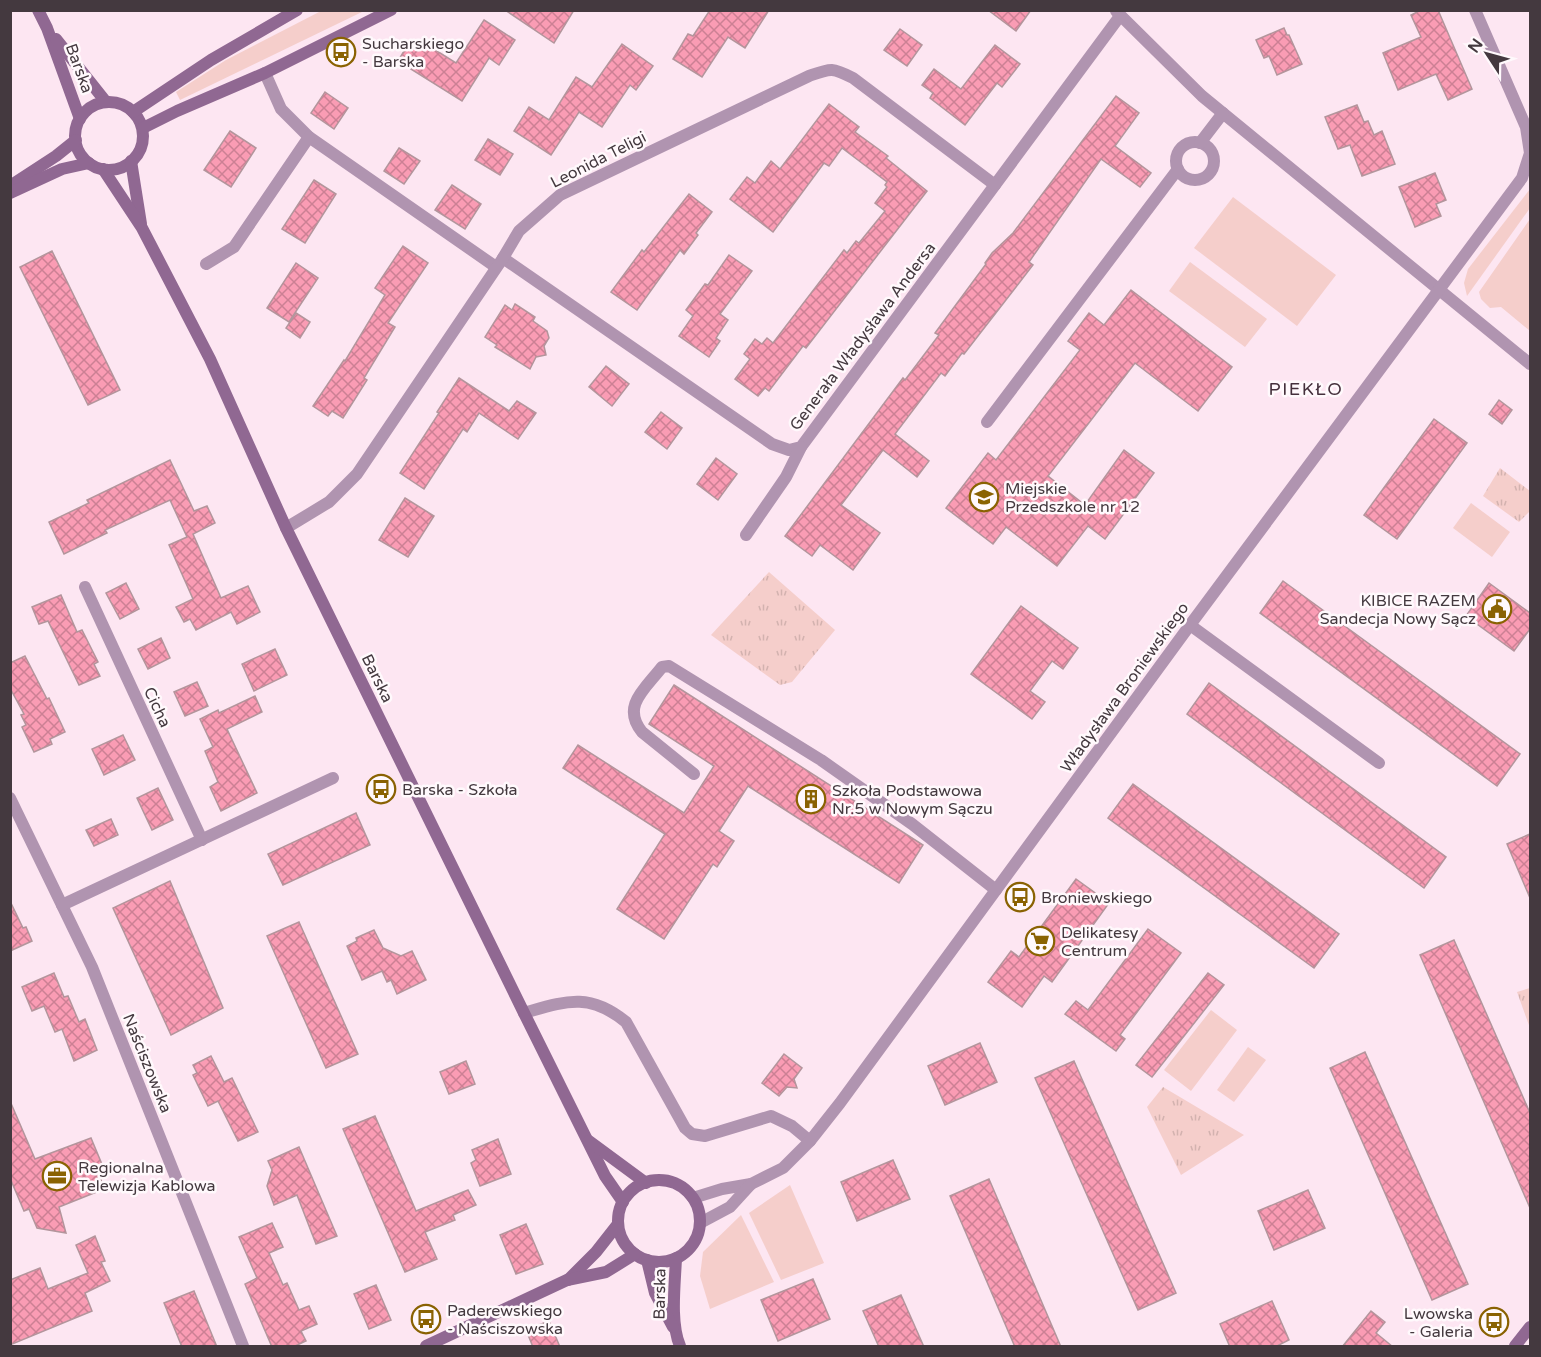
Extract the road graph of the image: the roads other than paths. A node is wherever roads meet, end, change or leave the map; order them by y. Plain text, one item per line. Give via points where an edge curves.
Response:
1 (38, 10) edge
2 (297, 10) edge
3 (391, 10) edge
4 (1476, 10) edge
5 (1118, 13) edge
6 (47, 28) junction
7 (265, 73) junction
8 (106, 102) junction
9 (133, 111) junction
10 (1223, 113) junction
11 (80, 119) junction
12 (143, 128) junction
13 (309, 137) junction
14 (76, 140) junction
15 (1200, 143) junction
16 (1530, 153) edge
17 (131, 161) junction
18 (89, 163) junction
19 (104, 169) junction
20 (1178, 169) junction
21 (995, 185) junction
22 (10, 186) edge
23 (10, 194) edge
24 (142, 228) junction
25 (500, 262) junction
26 (206, 264) dead end
27 (1439, 289) junction
28 (1530, 364) edge
29 (987, 422) dead end
30 (801, 447) junction
31 (286, 528) junction
32 (746, 535) dead end
33 (85, 587) dead end
34 (1190, 625) junction
35 (1379, 763) dead end
36 (694, 774) dead end
37 (333, 778) dead end
38 (10, 798) edge
39 (202, 840) junction
40 (996, 890) junction
41 (62, 905) junction
42 (524, 1013) junction
43 (588, 1140) junction
44 (810, 1141) junction
45 (646, 1183) junction
46 (751, 1184) junction
47 (693, 1198) junction
48 (623, 1202) junction
49 (700, 1223) junction
50 (618, 1224) junction
51 (635, 1254) junction
52 (676, 1258) junction
53 (646, 1260) junction
54 (567, 1280) junction
55 (1530, 1327) edge
56 (675, 1331) junction
57 (243, 1347) edge
58 (426, 1347) edge
59 (680, 1347) edge
60 (1515, 1347) edge

1 - 6 street, Barska
2 - 9 street
3 - 7 street
4 - 16 street via 1526,128
5 - 10 street
5 - 21 street, Generała Władysława Andersa
6 - 8 street, Barska
6 - 11 street, Barska
7 - 12 street
7 - 13 street, Generała Władysława Andersa via 281,109
8 - 9 street via 116,102
8 - 11 street via 87,110
9 - 12 street
10 - 15 street
10 - 27 street
11 - 14 street
12 - 17 street via 141,149
13 - 25 street, Generała Władysława Andersa
13 - 26 street via 234,248
14 - 18 street
14 - 22 street
15 - 20 street via 1183,147 1177,157
15 - 20 street via 1213,156 1209,174 1192,180
16 - 27 street, Władysława Broniewskiego via 1512,192
17 - 19 street via 118,169
17 - 24 street, Barska
18 - 19 street
18 - 23 street via 62,169
19 - 24 street, Barska
20 - 29 street
21 - 25 street, Leonida Teligi via 853,78 829,69 560,195 519,231
21 - 30 street, Generała Władysława Andersa
24 - 31 street, Barska via 210,359
25 - 30 street, Generała Władysława Andersa via 772,444 789,450
25 - 31 street, Leonida Teligi via 357,474 329,502
27 - 28 street
27 - 34 street, Władysława Broniewskiego
30 - 32 street via 786,477
31 - 42 street, Barska
33 - 39 street, Cicha
34 - 35 street
34 - 40 street, Władysława Broniewskiego
36 - 40 street via 642,732 632,714 634,704 662,668 669,666 821,760
37 - 39 street
38 - 41 street, Naściszowska
39 - 41 street
40 - 44 street, Władysława Broniewskiego
41 - 57 street, Naściszowska via 92,967
42 - 43 street, Barska
42 - 44 street via 565,1001 599,1005 615,1014 626,1022 692,1134 705,1136 771,1116
43 - 45 street, Barska
43 - 48 street, Barska
44 - 46 street, Władysława Broniewskiego via 783,1168
45 - 47 street via 671,1182
45 - 48 street
46 - 47 street, Władysława Broniewskiego
46 - 49 street, Władysława Broniewskiego via 730,1207
47 - 49 street
48 - 50 street
49 - 52 street via 691,1246
50 - 51 street via 626,1245
50 - 54 street
51 - 53 street
51 - 54 street via 606,1272
52 - 53 street
52 - 56 street, Barska
53 - 56 street, Barska via 655,1293
54 - 58 street
55 - 60 street
56 - 59 street, Barska

